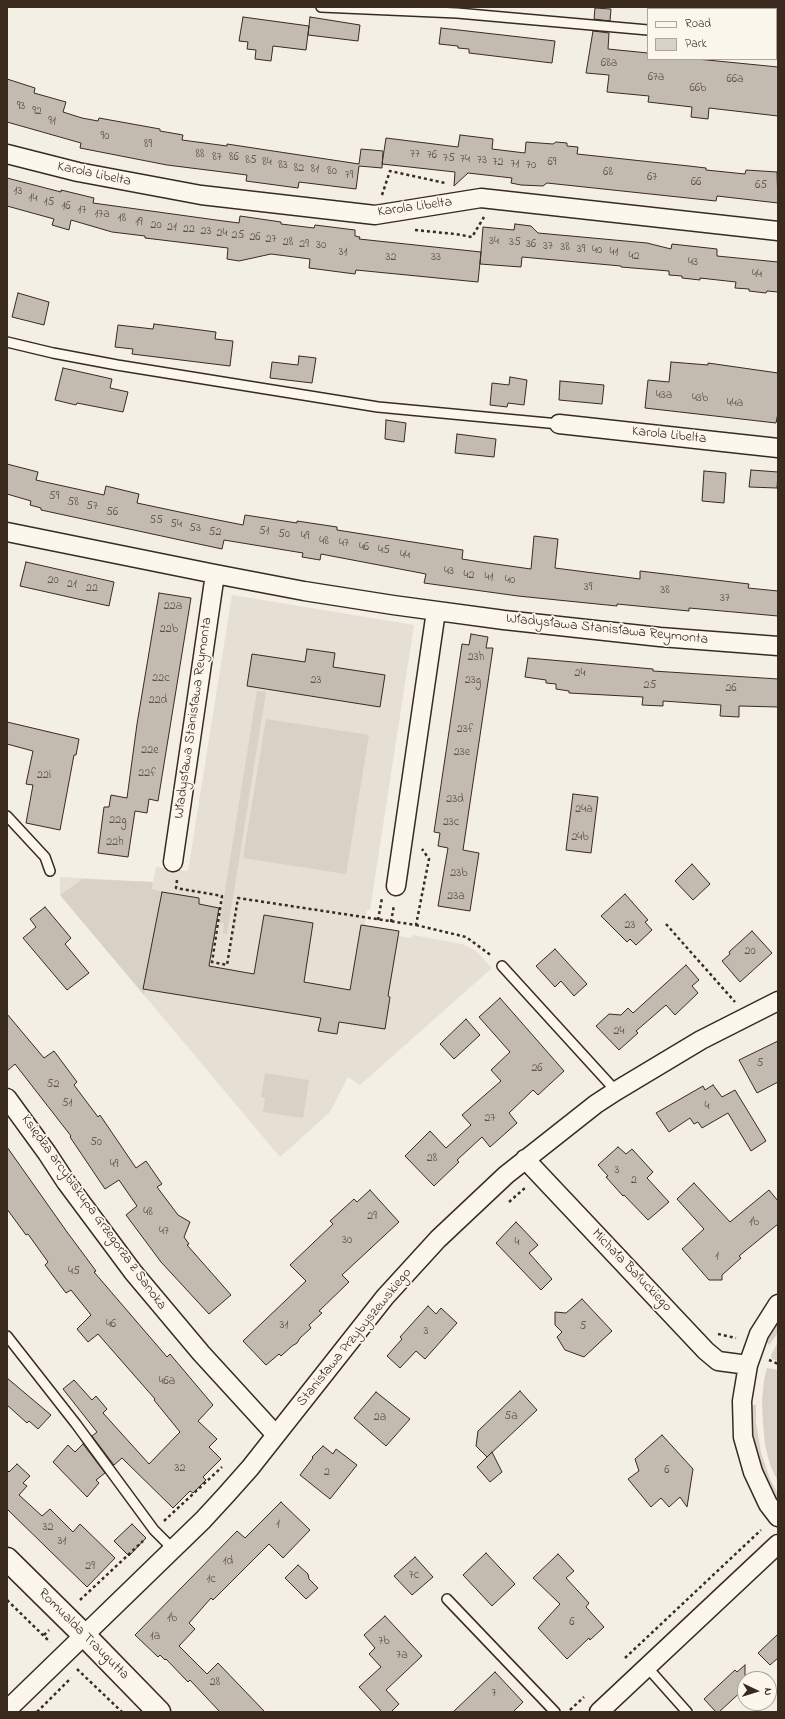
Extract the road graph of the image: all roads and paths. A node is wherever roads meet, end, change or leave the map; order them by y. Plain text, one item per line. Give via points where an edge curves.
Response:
1 (321, 7) edge
2 (647, 30) edge
3 (7, 154) edge
4 (778, 231) edge
5 (7, 342) edge
6 (559, 424) joint
7 (778, 448) edge
8 (7, 532) edge
9 (215, 574) junction
10 (436, 611) junction
11 (778, 646) edge
12 (7, 816) edge
13 (175, 869) joint
14 (50, 871) dead end
15 (396, 886) dead end
16 (366, 918) dead end
17 (666, 924) dead end
18 (416, 925) dead end
19 (502, 966) joint
20 (778, 1001) edge
21 (739, 1007) dead end
22 (616, 1091) junction
23 (7, 1098) edge
24 (525, 1159) junction
25 (530, 1184) dead end
26 (507, 1204) dead end
27 (778, 1304) edge
28 (713, 1334) dead end
29 (7, 1336) edge
30 (739, 1338) dead end
31 (770, 1352) dead end
32 (778, 1364) edge
33 (748, 1365) junction
34 (276, 1435) junction
35 (778, 1517) edge
36 (761, 1530) dead end
37 (778, 1544) edge
38 (173, 1549) junction
39 (7, 1558) edge
40 (447, 1599) dead end
41 (84, 1635) junction
42 (619, 1663) dead end
43 (647, 1667) junction
44 (79, 1670) dead end
45 (585, 1696) dead end
46 (112, 1701) dead end
47 (7, 1710) edge
48 (37, 1712) edge
49 (122, 1712) edge
50 (159, 1712) edge
51 (555, 1712) edge
52 (568, 1712) edge
53 (599, 1712) edge
54 (688, 1712) edge

1 - 2 lane via 457,13
3 - 4 street, Karola Libelta via 84,174 201,196 374,215 482,198
5 - 6 lane via 117,365 378,406
6 - 7 street, Karola Libelta
8 - 9 street, Władysława Stanisława Reymonta
9 - 10 street, Władysława Stanisława Reymonta
9 - 13 street, Władysława Stanisława Reymonta
10 - 11 street, Władysława Stanisława Reymonta via 660,637
10 - 15 street
12 - 14 lane via 45,857
13 - 16 path via 176,888 222,896 212,962 227,965 238,898
17 - 21 path
18 - 19 path via 466,937 497,959
19 - 22 lane
20 - 22 street, Stanisława Przybyszewskiego via 701,1040
22 - 24 street, Stanisława Przybyszewskiego
23 - 34 street, Księdza arcybiskupa Grzegorza z Sanoka via 133,1272 192,1343
24 - 33 street, Michała Bałuckiego via 706,1350 718,1361
24 - 34 street, Stanisława Przybyszewskiego via 438,1239 385,1297
25 - 26 path
27 - 33 street via 759,1334
28 - 30 path
29 - 38 lane via 154,1530
31 - 32 path via 767,1359
33 - 35 street via 742,1401 743,1437 752,1472 768,1504
34 - 38 street, Stanisława Przybyszewskiego via 226,1495
36 - 42 path
37 - 43 street
38 - 41 street, Stanisława Przybyszewskiego
39 - 41 street, Romualda Traugutta
40 - 51 lane
41 - 47 street, Stanisława Przybyszewskiego
41 - 50 street, Romualda Traugutta
43 - 53 street
43 - 54 lane
44 - 48 path
45 - 52 path
46 - 49 path

